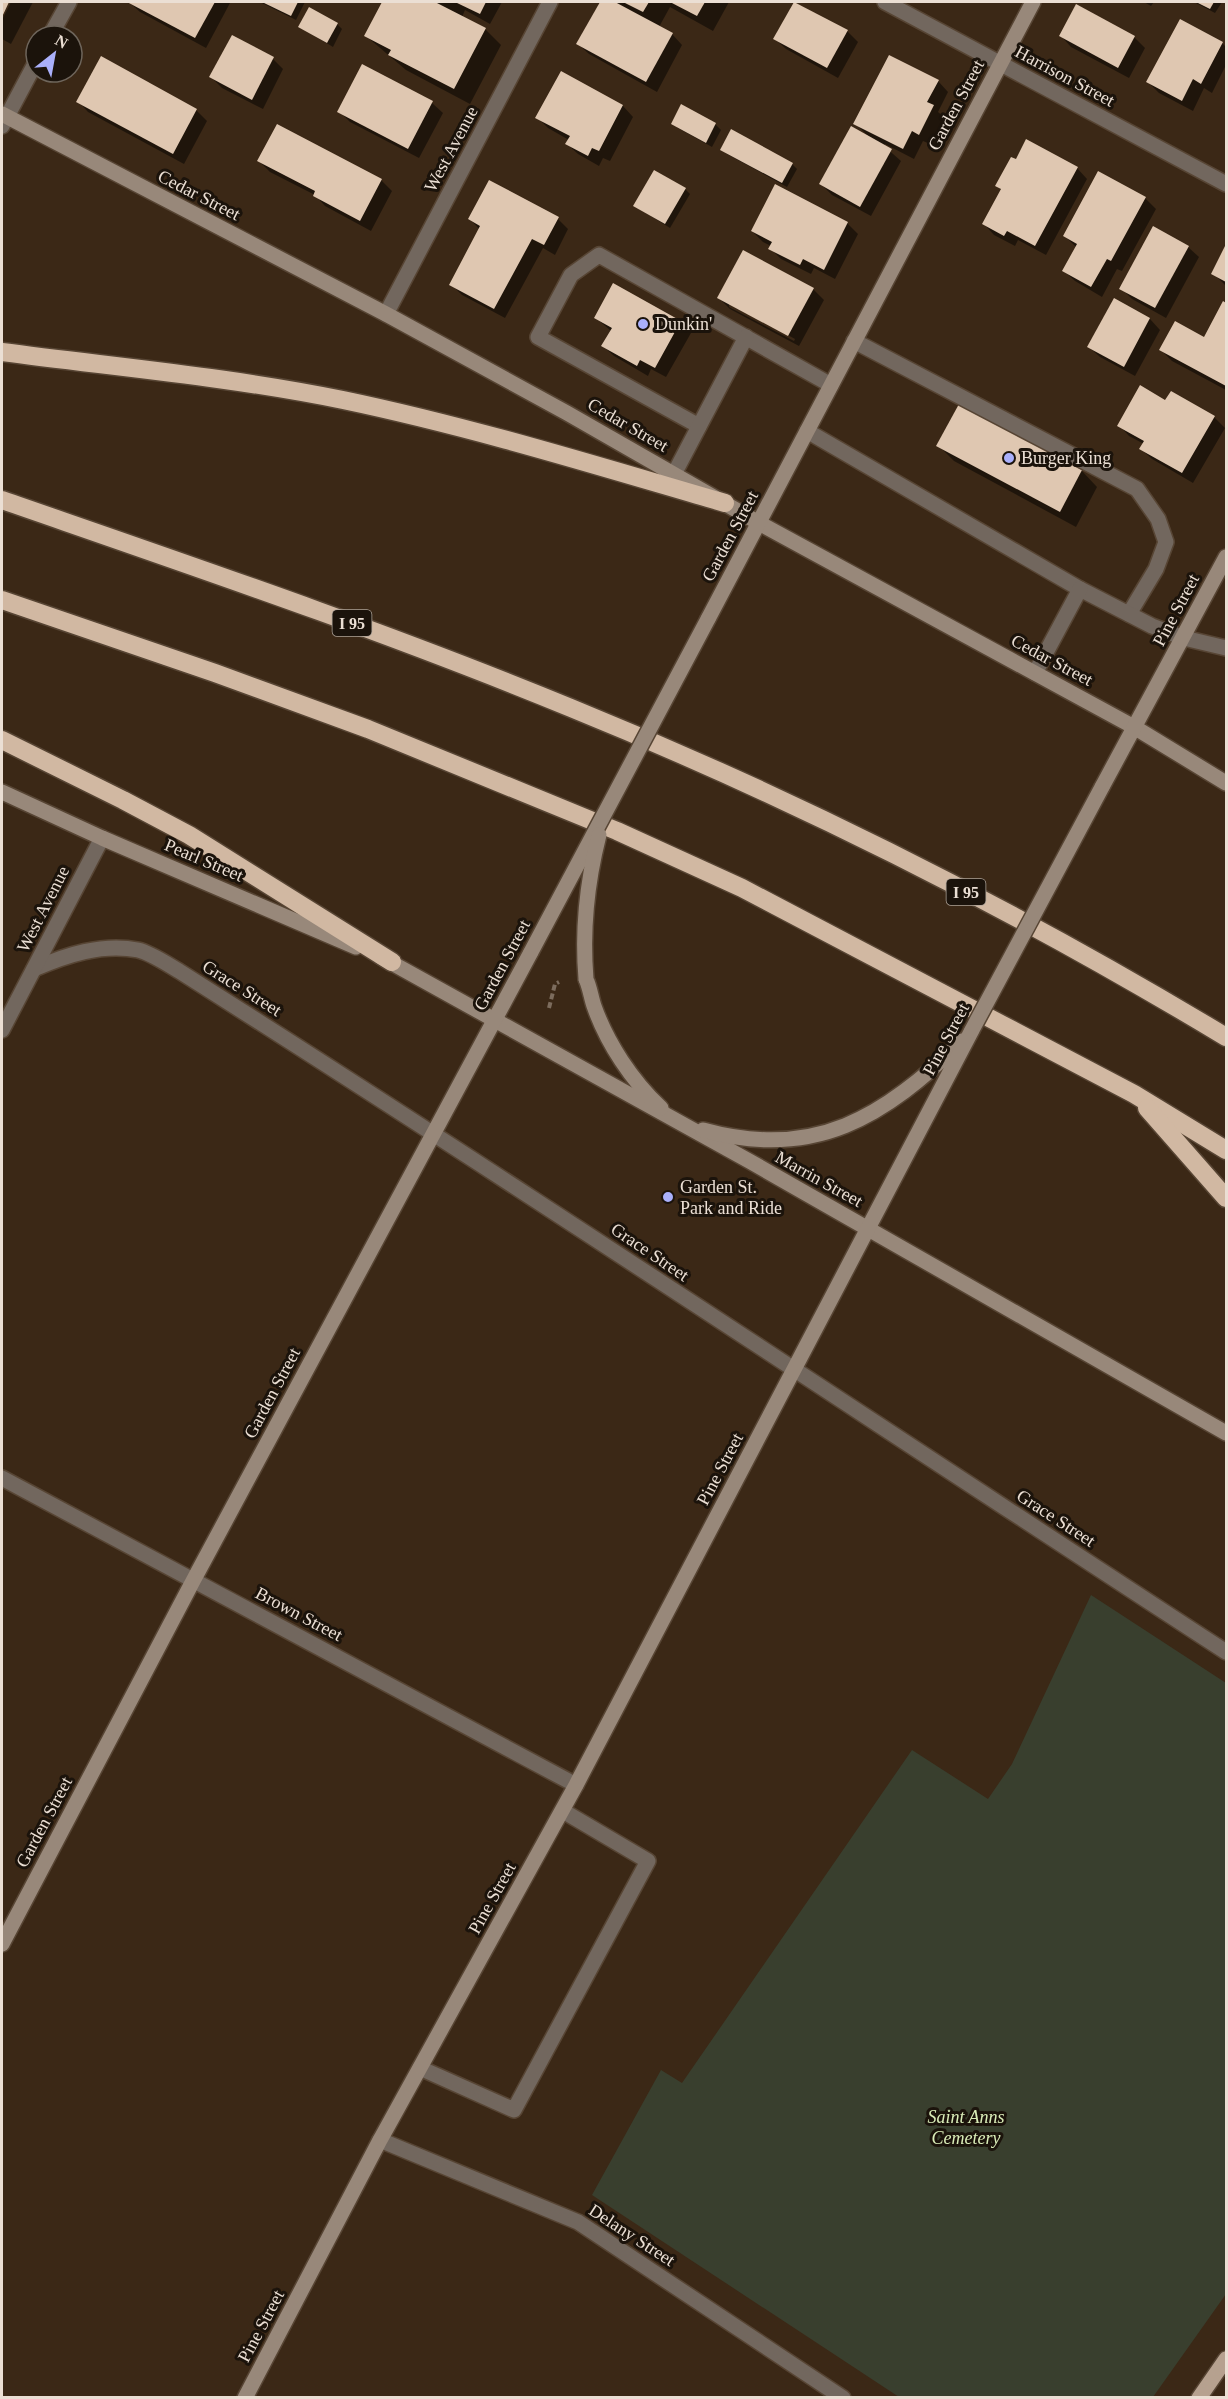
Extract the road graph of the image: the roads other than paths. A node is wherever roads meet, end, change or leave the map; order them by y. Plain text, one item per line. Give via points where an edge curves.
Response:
1 (69, 2) edge
2 (550, 2) edge
3 (885, 2) edge
4 (1033, 2) edge
5 (57, 24) edge
6 (1000, 63) junction
7 (24, 83) edge
8 (3, 119) edge
9 (1227, 184) edge
10 (386, 314) junction
11 (746, 337) junction
12 (854, 341) junction
13 (2, 352) edge
14 (831, 385) junction
15 (699, 426) junction
16 (807, 431) junction
17 (674, 474) junction
18 (2, 500) edge
19 (724, 503) junction
20 (759, 523) junction
21 (1227, 557) edge
22 (1080, 589) junction
23 (2, 600) edge
24 (1129, 614) junction
25 (1184, 638) junction
26 (1227, 648) edge
27 (1035, 673) junction
28 (1134, 727) junction
29 (2, 740) edge
30 (1225, 779) edge
31 (2, 792) edge
32 (606, 808) junction
33 (102, 838) junction
34 (392, 962) junction
35 (34, 969) junction
36 (495, 1019) junction
37 (2, 1030) edge
38 (972, 1030) junction
39 (1227, 1037) edge
40 (1134, 1094) junction
41 (679, 1124) junction
42 (434, 1133) junction
43 (1227, 1150) edge
44 (1227, 1198) edge
45 (869, 1229) junction
46 (794, 1371) junction
47 (1227, 1433) edge
48 (2, 1478) edge
49 (193, 1581) junction
50 (1227, 1652) edge
51 (576, 1785) junction
52 (563, 1811) junction
53 (2, 1944) edge
54 (420, 2068) junction
55 (380, 2140) junction
56 (1227, 2359) edge
57 (245, 2397) edge
58 (843, 2397) edge
59 (1199, 2397) edge

1 - 5 street
2 - 10 street, West Avenue
3 - 6 street, Harrison Street
4 - 6 main road, Garden Street
6 - 9 street, Harrison Street
6 - 12 main road, Garden Street
7 - 8 street
8 - 10 main road, Cedar Street
10 - 17 main road, Cedar Street
11 - 14 street
11 - 15 street
11 - 15 street via 599,255 571,274 538,337
12 - 14 main road, Garden Street
12 - 24 street via 1137,489 1158,519 1166,542 1156,569
13 - 19 highway via 267,386 342,400 457,426
14 - 16 main road, Garden Street
15 - 17 street
16 - 20 main road, Garden Street
16 - 22 street
17 - 19 main road, Cedar Street
18 - 39 highway, I 95 via 428,651 675,752 948,883 1074,949
19 - 20 main road, Cedar Street
20 - 27 main road, Cedar Street
20 - 32 main road, Garden Street, bridge
21 - 25 main road, Pine Street
22 - 24 street
22 - 27 street
23 - 40 highway via 368,729 616,831 742,888
24 - 25 street
25 - 26 street
25 - 28 main road, Pine Street
27 - 28 main road, Cedar Street
28 - 30 main road, Cedar Street
28 - 38 main road, Pine Street, bridge
29 - 34 highway via 189,835
31 - 33 main road, Pearl Street
32 - 36 main road, Garden Street, bridge
32 - 41 main road, bridge via 594,854 586,918 586,979 600,1022 620,1057 657,1104
33 - 34 main road, Pearl Street
33 - 35 street, West Avenue
34 - 36 main road, Marrin Street
35 - 37 street, West Avenue
35 - 42 street, Grace Street via 82,952 140,950
36 - 41 main road, Marrin Street
36 - 42 main road, Garden Street
38 - 41 main road via 889,1103 863,1119 808,1138 740,1138
38 - 45 main road, Pine Street
40 - 43 highway
40 - 44 highway
41 - 45 main road, Marrin Street
42 - 46 street, Grace Street
42 - 49 main road, Garden Street
45 - 46 main road, Pine Street
45 - 47 main road, Marrin Street
46 - 50 street, Grace Street
46 - 51 main road, Pine Street
48 - 49 street, Brown Street
49 - 51 street, Brown Street
49 - 53 main road, Garden Street
51 - 52 main road, Pine Street
52 - 54 main road, Pine Street
52 - 54 street via 648,1861 514,2110
54 - 55 main road, Pine Street
55 - 57 main road, Pine Street
55 - 58 street, Delany Street via 578,2222
56 - 59 main road

